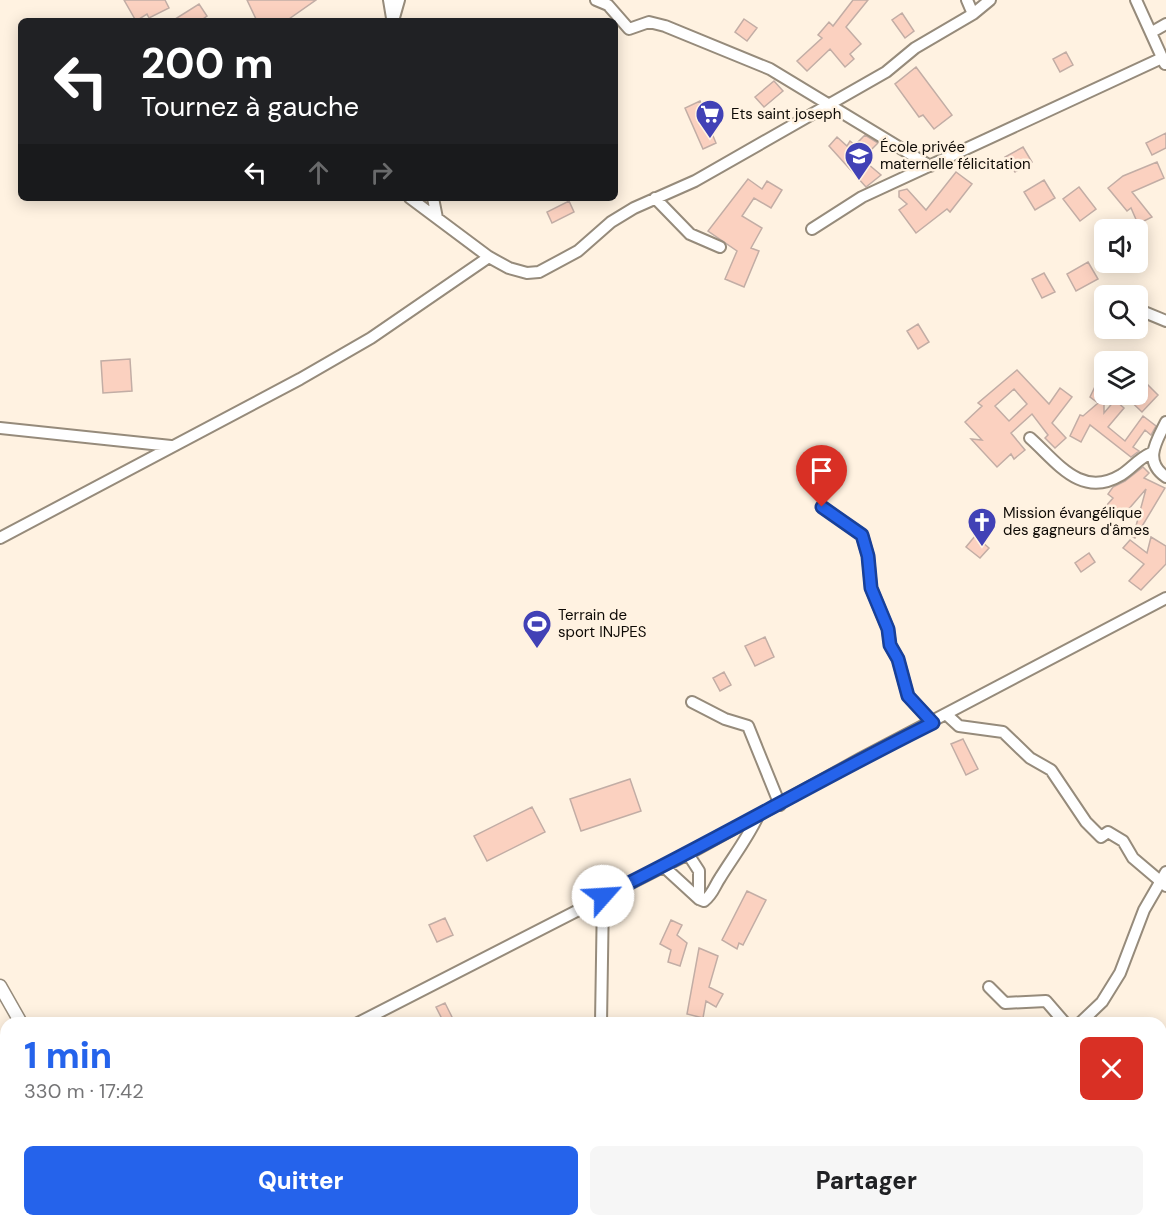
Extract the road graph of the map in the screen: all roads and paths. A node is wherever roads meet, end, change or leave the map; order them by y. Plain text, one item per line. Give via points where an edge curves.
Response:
1 (388, 0) edge
2 (399, 0) edge
3 (596, 0) edge
4 (967, 0) edge
5 (990, 0) edge
6 (1136, 0) edge
7 (973, 14) junction
8 (392, 18) edge
9 (394, 18) edge
10 (1166, 24) edge
11 (1152, 32) junction
12 (1164, 62) edge
13 (826, 105) junction
14 (930, 166) junction
15 (655, 198) junction
16 (414, 201) edge
17 (434, 201) edge
18 (437, 218) junction
19 (812, 229) dead end
20 (720, 247) dead end
21 (489, 257) junction
22 (1148, 314) edge
23 (1166, 321) edge
24 (1166, 422) edge
25 (0, 428) edge
26 (1030, 438) dead end
27 (171, 446) junction
28 (1151, 453) junction
29 (1166, 477) edge
30 (822, 507) dead end
31 (0, 538) edge
32 (1166, 598) edge
33 (692, 702) dead end
34 (947, 715) junction
35 (933, 723) junction
36 (780, 805) junction
37 (758, 816) junction
38 (688, 854) junction
39 (663, 866) junction
40 (1164, 880) edge
41 (603, 896) junction
42 (699, 899) junction
43 (0, 986) edge
44 (989, 987) dead end
45 (18, 1017) edge
46 (370, 1017) edge
47 (601, 1017) edge
48 (1060, 1017) edge
49 (1086, 1017) edge

1 - 8 street
2 - 9 street
3 - 13 street via 608,5 629,29 649,22 665,26 770,69
4 - 7 street
5 - 7 street
6 - 11 street
7 - 13 street
10 - 11 street
11 - 12 street
12 - 14 street
13 - 14 street
13 - 15 street via 695,181
14 - 19 street via 862,197
15 - 20 street via 690,234
15 - 21 street via 610,222 578,251 538,272 509,268
16 - 18 street
17 - 18 street
18 - 21 street
21 - 27 street via 371,338
22 - 23 street
24 - 28 street
25 - 27 street
26 - 28 street via 1080,481 1096,486 1121,475 1136,460
27 - 31 street
28 - 29 street via 1154,465
30 - 35 street via 862,535 871,588 908,696
32 - 34 street
33 - 36 street via 748,726
34 - 35 street
34 - 40 street via 959,726 1003,732 1030,758 1051,770 1086,822 1101,837 1108,832 1123,841 1133,858
35 - 36 street
36 - 37 street
37 - 38 street
37 - 42 street via 714,892 704,901
38 - 39 street
38 - 42 street via 699,871
39 - 41 street
39 - 42 street
40 - 49 street via 1131,939 1120,973 1102,1002
41 - 46 street
41 - 47 street
43 - 45 street
44 - 48 street via 1005,1003 1046,1002

